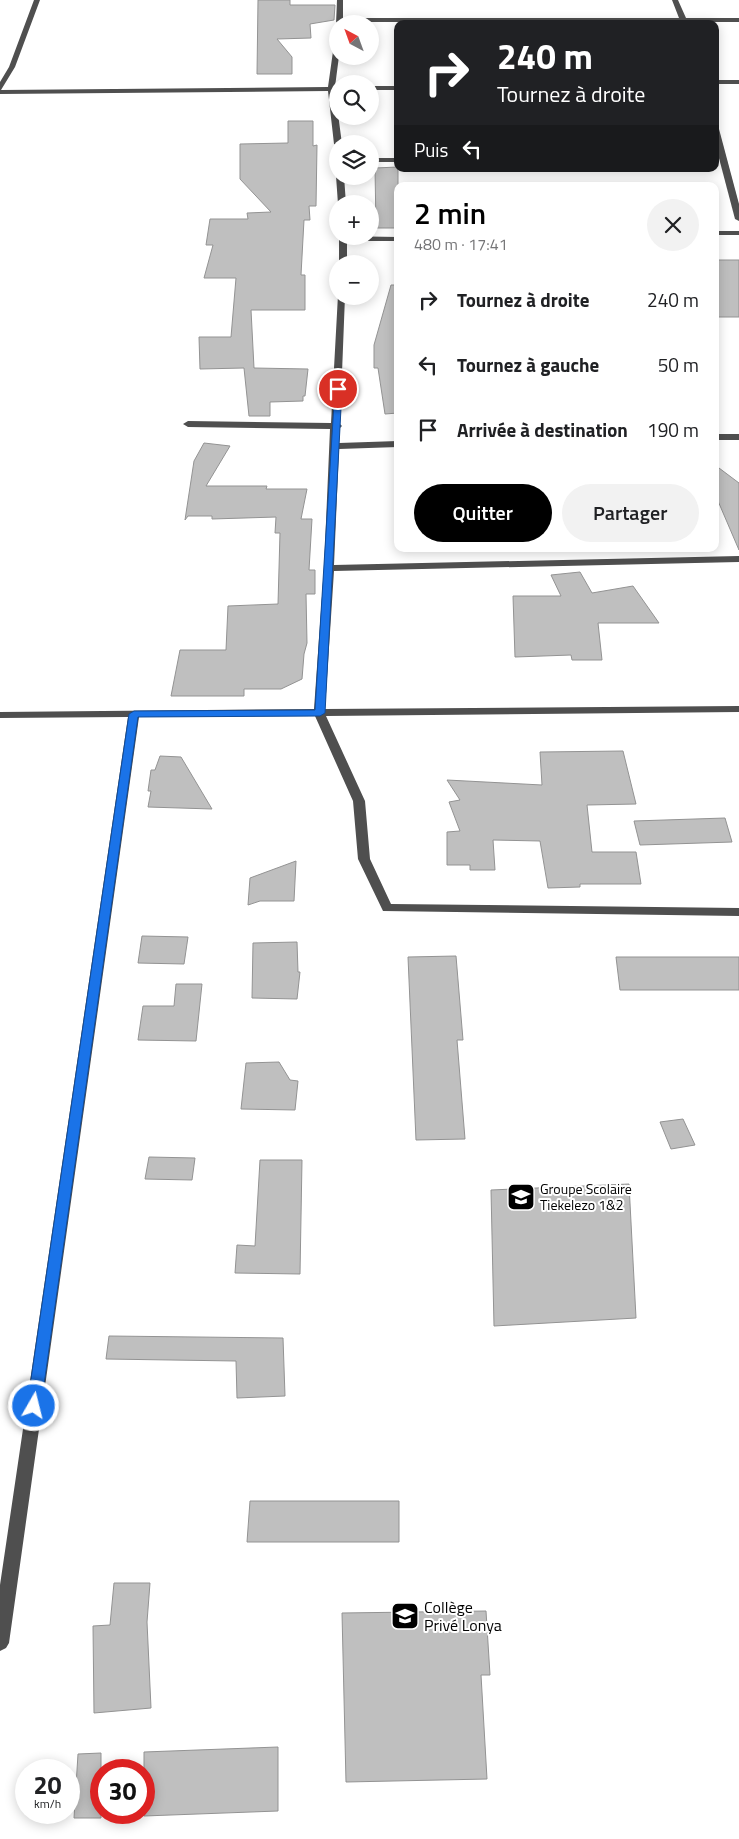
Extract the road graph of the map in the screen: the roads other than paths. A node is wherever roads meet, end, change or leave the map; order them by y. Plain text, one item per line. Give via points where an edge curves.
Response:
1 (37, 0) edge
2 (340, 0) edge
3 (675, 0) edge
4 (339, 15) edge
5 (683, 20) edge
6 (739, 20) edge
7 (719, 21) edge
8 (379, 22) edge
9 (394, 22) edge
10 (719, 82) edge
11 (739, 82) edge
12 (0, 88) edge
13 (379, 88) edge
14 (394, 88) edge
15 (329, 89) edge
16 (0, 92) edge
17 (379, 160) edge
18 (394, 160) edge
19 (719, 160) edge
20 (739, 219) edge
21 (719, 233) edge
22 (739, 233) edge
23 (379, 238) edge
24 (394, 238) edge
25 (342, 305) edge
26 (188, 424) dead end
27 (336, 426) junction
28 (719, 437) edge
29 (739, 437) edge
30 (394, 444) edge
31 (335, 446) junction
32 (739, 560) edge
33 (329, 568) junction
34 (739, 710) edge
35 (320, 713) junction
36 (134, 714) junction
37 (0, 715) edge
38 (739, 912) edge
39 (0, 1643) edge

1 - 12 street via 12,67
2 - 4 street
3 - 5 street
6 - 7 street
8 - 9 street
10 - 11 street
13 - 14 street
15 - 16 street
17 - 18 street
19 - 20 street
21 - 22 street
23 - 24 street
25 - 27 street
26 - 27 street
27 - 31 street
28 - 29 street
30 - 31 street
31 - 33 street
32 - 33 street
33 - 35 street
34 - 35 street
35 - 36 street
35 - 38 street via 359,801 364,858 387,908
36 - 37 street
36 - 39 street

